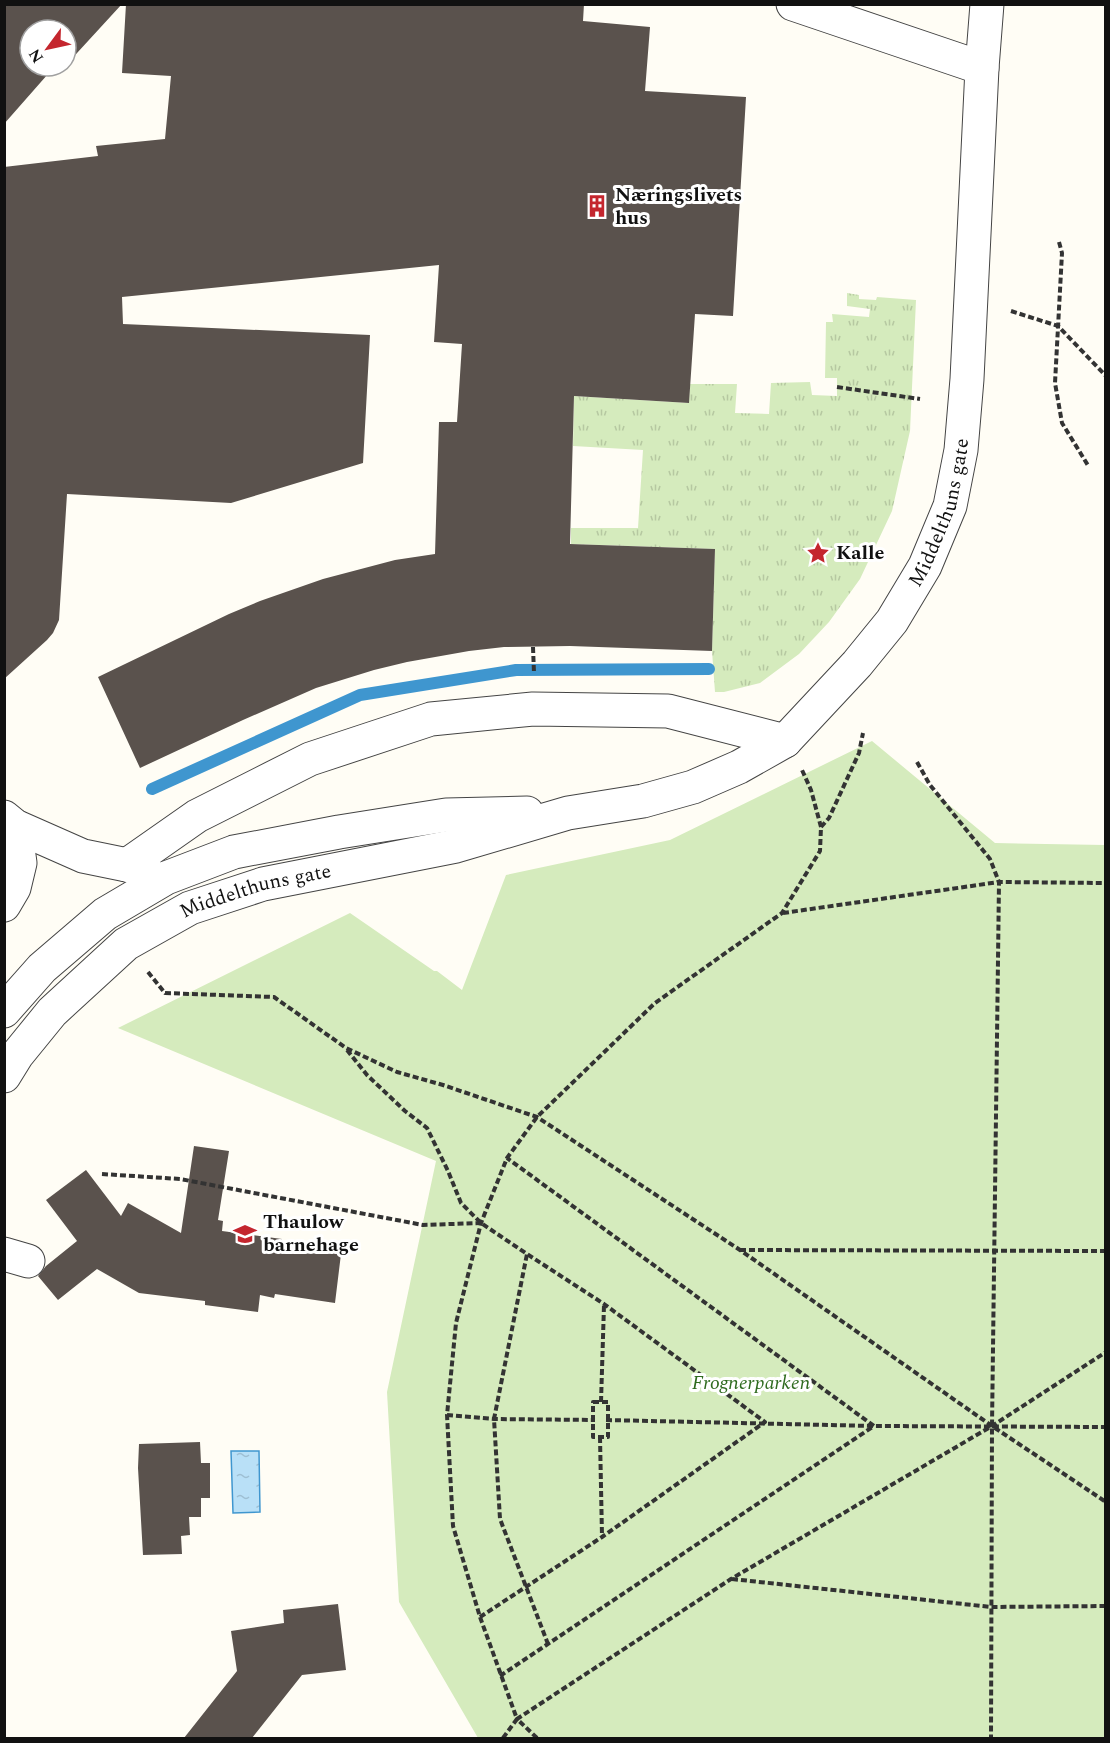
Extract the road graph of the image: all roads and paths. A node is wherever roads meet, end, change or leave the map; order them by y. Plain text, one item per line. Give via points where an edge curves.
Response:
1 (793, 4) edge
2 (987, 4) edge
3 (982, 68) junction
4 (1059, 242) dead end
5 (1011, 311) dead end
6 (1058, 326) junction
7 (1106, 376) edge
8 (837, 387) dead end
9 (920, 399) dead end
10 (1089, 467) dead end
11 (863, 733) dead end
12 (785, 741) junction
13 (916, 762) dead end
14 (568, 813) junction
15 (10, 821) edge
16 (821, 827) junction
17 (127, 865) junction
18 (166, 878) junction
19 (999, 882) junction
20 (1106, 884) edge
21 (4, 905) edge
22 (782, 914) junction
23 (157, 982) dead end
24 (4, 1011) edge
25 (346, 1048) junction
26 (4, 1076) edge
27 (537, 1118) junction
28 (507, 1158) junction
29 (102, 1174) dead end
30 (481, 1223) junction
31 (740, 1250) junction
32 (994, 1251) junction
33 (1106, 1251) edge
34 (527, 1254) junction
35 (604, 1304) junction
36 (1106, 1352) edge
37 (601, 1402) junction
38 (447, 1415) junction
39 (494, 1419) junction
40 (594, 1420) junction
41 (607, 1420) junction
42 (765, 1422) junction
43 (874, 1426) junction
44 (992, 1426) junction
45 (1106, 1427) edge
46 (600, 1437) junction
47 (1106, 1502) edge
48 (602, 1537) junction
49 (731, 1579) junction
50 (526, 1588) junction
51 (1106, 1606) edge
52 (991, 1607) junction
53 (480, 1617) junction
54 (548, 1644) junction
55 (500, 1676) junction
56 (517, 1719) junction
57 (503, 1738) edge
58 (537, 1738) edge
59 (991, 1738) edge

1 - 3 street
2 - 3 street, Middelthuns gate
3 - 12 street, Middelthuns gate via 967,379 961,450 950,506 925,566 892,621
4 - 6 path via 1062,253
5 - 6 path
6 - 7 path
6 - 10 path via 1054,383 1062,423
8 - 9 path
11 - 16 path via 859,753 829,818
12 - 14 street, Middelthuns gate via 693,787 643,801
12 - 16 path via 806,778
12 - 17 street via 668,711 533,709 431,719 310,759 197,816
13 - 19 path via 990,859
14 - 18 street, Middelthuns gate via 446,814 234,852
14 - 26 street, Middelthuns gate via 456,846 263,884 190,908 126,944 52,1012
15 - 17 street via 83,856
15 - 21 street via 20,863 14,888
16 - 22 path via 820,851
17 - 18 street
18 - 24 street, Middelthuns gate via 105,914 42,968
19 - 20 path
19 - 22 path
19 - 32 path
22 - 27 path via 655,1003
23 - 25 path via 165,993 274,997
25 - 27 path via 397,1072
25 - 30 path via 367,1075 427,1128 461,1203
27 - 28 path
27 - 31 path
28 - 30 path
28 - 43 path
29 - 30 path via 180,1179 423,1225
30 - 34 path
30 - 38 path via 456,1323
31 - 32 path
31 - 44 path
32 - 33 path
32 - 44 path
34 - 35 path
34 - 39 path
35 - 37 path
35 - 42 path
36 - 44 path
37 - 40 path via 593,1402
37 - 41 path via 608,1402
38 - 39 path
38 - 53 path via 453,1526
39 - 40 path
39 - 50 path via 500,1519
40 - 46 path via 593,1437
41 - 42 path
41 - 46 path via 608,1437
42 - 43 path
42 - 48 path
43 - 44 path
43 - 54 path
44 - 45 path
44 - 47 path
44 - 49 path
44 - 52 path
46 - 48 path
48 - 50 path
49 - 52 path
49 - 56 path
50 - 53 path
50 - 54 path
51 - 52 path
52 - 59 path
53 - 55 path
54 - 55 path
55 - 56 path
56 - 57 path
56 - 58 path

